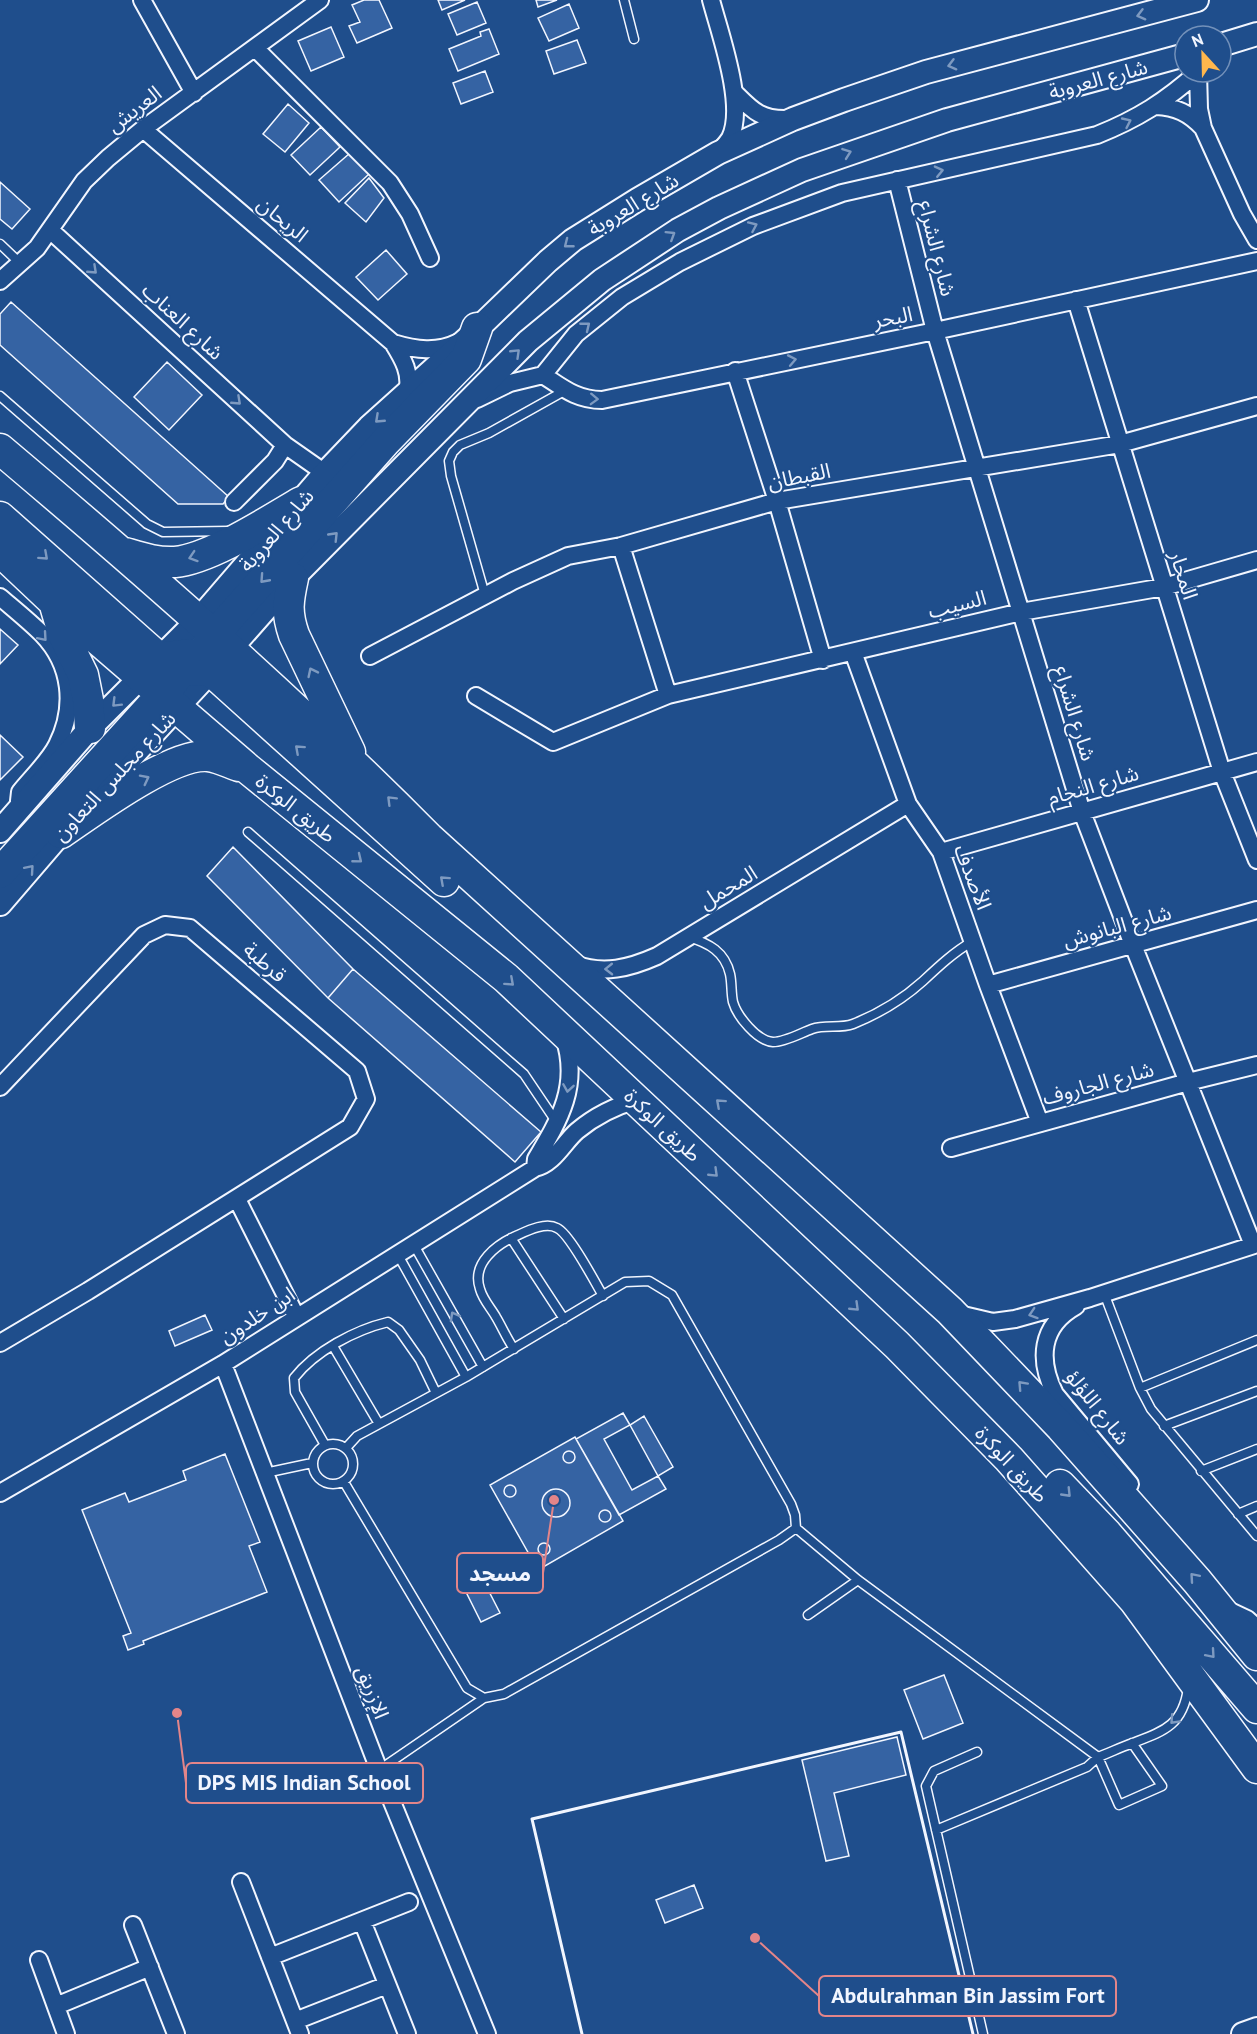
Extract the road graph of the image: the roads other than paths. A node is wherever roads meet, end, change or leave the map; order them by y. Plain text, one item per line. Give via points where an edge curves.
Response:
1 (142, 0) edge
2 (320, 0) edge
3 (624, 0) edge
4 (711, 0) edge
5 (1197, 0) edge
6 (303, 5) edge
7 (1257, 34) edge
8 (634, 39) dead end
9 (1233, 43) edge
10 (255, 48) junction
11 (1173, 58) edge
12 (1184, 84) edge
13 (1198, 84) edge
14 (194, 93) junction
15 (735, 93) junction
16 (1156, 106) junction
17 (793, 119) junction
18 (1203, 128) junction
19 (143, 129) junction
20 (718, 153) junction
21 (897, 180) junction
22 (50, 230) junction
23 (1257, 240) edge
24 (0, 244) edge
25 (430, 258) dead end
26 (1257, 261) edge
27 (20, 263) junction
28 (0, 280) edge
29 (1076, 300) junction
30 (935, 331) junction
31 (472, 333) junction
32 (393, 343) junction
33 (735, 371) junction
34 (543, 375) junction
35 (567, 390) junction
36 (407, 393) junction
37 (0, 396) edge
38 (1257, 406) edge
39 (454, 414) junction
40 (0, 432) edge
41 (1120, 444) junction
42 (285, 445) junction
43 (0, 449) edge
44 (976, 468) junction
45 (325, 474) junction
46 (46, 488) junction
47 (777, 501) junction
48 (234, 502) dead end
49 (301, 502) junction
50 (0, 517) edge
51 (253, 530) junction
52 (621, 546) junction
53 (0, 551) edge
54 (119, 552) junction
55 (1257, 560) edge
56 (293, 578) junction
57 (1164, 587) junction
58 (485, 595) junction
59 (0, 597) edge
60 (54, 602) junction
61 (1021, 612) junction
62 (853, 652) junction
63 (370, 656) dead end
64 (823, 660) junction
65 (189, 663) junction
66 (668, 695) junction
67 (476, 696) dead end
68 (90, 728) junction
69 (1257, 762) edge
70 (354, 763) junction
71 (248, 769) junction
72 (1222, 772) junction
73 (908, 804) junction
74 (18, 812) junction
75 (1082, 812) junction
76 (0, 831) edge
77 (248, 832) dead end
78 (61, 833) junction
79 (941, 852) junction
80 (1257, 860) edge
81 (0, 873) edge
82 (0, 904) edge
83 (1257, 910) edge
84 (688, 937) junction
85 (973, 941) junction
86 (1133, 945) junction
87 (560, 958) junction
88 (988, 985) junction
89 (562, 1031) junction
90 (1257, 1065) edge
91 (1188, 1082) junction
92 (0, 1087) edge
93 (637, 1100) junction
94 (557, 1123) junction
95 (1040, 1123) junction
96 (951, 1148) dead end
97 (535, 1168) junction
98 (237, 1199) junction
99 (511, 1238) junction
100 (1255, 1244) edge
101 (414, 1245) junction
102 (398, 1255) junction
103 (903, 1269) junction
104 (603, 1296) junction
105 (1097, 1296) junction
106 (950, 1311) junction
107 (296, 1316) junction
108 (564, 1319) junction
109 (1257, 1340) edge
110 (0, 1343) edge
111 (897, 1345) junction
112 (333, 1346) junction
113 (514, 1349) junction
114 (223, 1364) junction
115 (483, 1367) junction
116 (466, 1377) junction
117 (1140, 1388) junction
118 (1257, 1391) edge
119 (436, 1393) junction
120 (379, 1424) junction
121 (1164, 1426) junction
122 (325, 1445) junction
123 (346, 1448) junction
124 (1257, 1449) edge
125 (312, 1463) junction
126 (1201, 1471) junction
127 (265, 1473) junction
128 (344, 1482) junction
129 (0, 1493) edge
130 (1257, 1506) edge
131 (1238, 1514) junction
132 (796, 1528) junction
133 (1257, 1536) edge
134 (1167, 1547) junction
135 (858, 1580) junction
136 (1216, 1604) junction
137 (808, 1615) dead end
138 (1257, 1628) edge
139 (1257, 1655) edge
140 (1188, 1675) junction
141 (484, 1698) junction
142 (1257, 1708) edge
143 (1132, 1743) junction
144 (977, 1752) dead end
145 (1098, 1757) junction
146 (1257, 1768) edge
147 (379, 1770) junction
148 (936, 1830) junction
149 (241, 1882) dead end
150 (409, 1902) dead end
151 (362, 1921) junction
152 (133, 1925) dead end
153 (270, 1957) junction
154 (39, 1960) dead end
155 (150, 1967) junction
156 (387, 1985) junction
157 (56, 2006) junction
158 (297, 2028) edge
159 (1257, 2029) edge
160 (66, 2034) edge
161 (176, 2034) edge
162 (407, 2034) edge
163 (487, 2034) edge
164 (982, 2034) edge
165 (1243, 2034) edge

1 - 14 street
2 - 6 street, العريش
3 - 8 lane
4 - 15 street
5 -> 17 street, شارع العروبة via 926,72
6 - 10 street, العريش
7 - 9 street
10 - 14 street, العريش
10 - 25 street via 390,183 410,214
39 -> 11 street, شارع العروبة via 528,341 583,295 640,254 718,208 802,170 898,135
12 - 16 street, شارع العروبة
13 - 18 street
14 - 19 street, العريش
15 - 17 street via 751,109 771,120
15 - 20 street via 730,137
16 - 18 street via 1183,111
21 -> 16 street, شارع العروبة via 1097,135
17 - 20 street, شارع العروبة
18 - 23 street
19 - 22 street, العريش via 84,181
19 - 32 street, الريحان
20 -> 31 street, شارع العروبة via 573,240
21 - 30 street, شارع الشراع
34 -> 21 street, شارع العروبة via 576,334 622,297 680,262 797,208
22 - 27 street, العريش
22 -> 42 street, شارع العناب
24 - 27 lane
26 - 29 street, البحر
27 - 28 street, العريش
29 - 30 street, البحر
29 - 41 street, المحار
33 -> 30 street, البحر
30 - 44 street, شارع الشراع
31 - 32 street, الريحان via 450,346 431,350
31 - 36 street, شارع العروبة
31 -> 65 highway via 466,359 385,442
32 - 36 street, الريحان via 406,369
35 -> 33 street, البحر via 588,400 602,400
33 - 47 street
34 - 35 street, البحر
34 - 39 street, شارع العروبة via 488,392
35 - 58 lane via 460,445 449,461
36 -> 45 street, شارع العروبة
37 - 51 lane via 147,524 163,532
38 - 41 street, القبطان
56 -> 39 street, شارع العروبة
40 - 46 street, طريق الوكرة
41 - 44 street, القبطان
41 - 57 street, المحار
42 - 45 street, شارع العناب
42 - 48 street via 276,462
43 - 46 highway, طريق الوكرة
44 - 47 street, القبطان
44 - 61 street, شارع الشراع
45 - 49 street, شارع العروبة
46 - 54 highway, طريق الوكرة
47 - 52 street, القبطان
47 - 64 street
49 - 51 highway
49 - 65 street, شارع العروبة
50 -> 65 highway
51 -> 54 highway via 177,562
52 - 58 street, القبطان via 568,556
52 - 66 street
53 - 60 highway, طريق الوكرة
54 - 65 highway, طريق الوكرة
55 - 57 street, السيب
56 - 65 street, شارع العروبة
70 -> 56 highway via 294,635 287,602
57 - 61 street, السيب
57 - 72 street, المحار
58 - 63 street, القبطان
59 -> 74 street via 43,635 62,663 69,690 68,718 56,746 20,792
60 - 65 highway, طريق الوكرة
60 - 68 highway via 64,636 83,675
61 - 62 street, السيب
61 - 75 street, شارع الشراع
62 - 64 street, السيب
62 - 73 street, الأصدف
64 - 66 street, السيب
65 -> 68 street
65 - 70 highway, طريق الوكرة
65 - 71 highway, طريق الوكرة
65 - 78 street, شارع مجلس التعاون
65 - 81 highway
103 -> 65 highway via 833,1231
66 - 67 street, السيب via 554,742
68 - 74 street
69 - 72 street, شارع النحام
87 -> 70 highway, طريق الوكرة
78 -> 71 highway via 118,794 180,761 208,756
71 -> 89 highway, طريق الوكرة via 506,978
72 - 75 street, شارع النحام
72 - 80 street, المحار
73 - 79 street, الأصدف
73 - 84 street, المحمل
74 - 76 street
75 - 79 street, شارع النحام
75 - 86 street, شارع الشراع
77 - 94 lane via 524,1074
82 -> 78 street, شارع مجلس التعاون
79 - 85 street, الأصدف
83 - 86 street, شارع البانوش
84 - 85 lane via 719,952 730,973 732,998 739,1017 766,1041 775,1042 817,1027 849,1026 877,1012 896,1002
84 -> 87 street, المحمل via 634,966 609,970 584,967
85 - 88 street, الأصدف
86 - 88 street, شارع البانوش
86 - 91 street, شارع الشراع
103 -> 87 highway, طريق الوكرة
88 - 95 street, الأصدف
89 - 93 highway, طريق الوكرة
89 -> 94 street via 568,1049 569,1087
90 - 91 street, شارع الجاروف
91 - 95 street, شارع الجاروف
91 - 100 street, شارع الشراع
92 - 98 street, قرطبة via 144,935 165,925 190,928 357,1071 366,1099 350,1127
93 - 97 street, ابن خلدون via 588,1122 545,1164
93 -> 111 highway, طريق الوكرة
94 - 97 street via 536,1159
95 - 96 street, شارع الجاروف
97 - 101 street, ابن خلدون
98 - 107 street
98 - 110 street, قرطبة
99 - 104 lane via 547,1225 558,1228
99 - 108 lane
99 - 113 lane via 482,1262 478,1276 479,1288
100 - 105 street, شارع اللؤلؤ
101 - 102 street, ابن خلدون
115 -> 101 lane
102 - 107 street, ابن خلدون
102 - 116 lane
103 - 106 highway, طريق الوكرة
104 - 108 lane
104 - 132 lane via 625,1282 649,1281 672,1295 791,1504
105 -> 106 street, شارع اللؤلؤ via 1004,1321 982,1320
105 - 117 lane
105 - 134 street, شارع اللؤلؤ via 1060,1316 1052,1327 1044,1351 1047,1377 1055,1394 1148,1504
134 -> 106 highway, طريق الوكرة via 1061,1427
107 - 114 street, ابن خلدون
108 - 113 lane
109 - 117 lane
111 - 140 highway, طريق الوكرة via 1073,1529 1134,1600
111 -> 142 highway via 982,1404 1107,1534
112 - 119 lane via 388,1322 399,1330 420,1360
112 - 120 lane
112 - 122 lane via 302,1367 294,1378 295,1392
113 - 115 lane
114 - 127 street, الإزريق
114 - 129 street, ابن خلدون
115 - 116 lane
116 - 119 lane
117 - 121 lane
118 - 121 lane
119 - 120 lane
120 - 123 lane via 357,1436
121 - 126 lane
122 - 123 lane
122 - 125 lane via 316,1452
123 - 128 lane via 353,1459 352,1472
124 - 126 lane
125 - 127 lane
125 - 128 lane via 314,1474 322,1482
126 - 131 lane
127 - 147 street, الإزريق
128 - 141 lane via 467,1688
130 - 131 lane
131 - 133 lane
132 - 135 lane
132 - 141 lane via 504,1694
136 -> 134 highway, طريق الوكرة
135 - 137 lane
135 - 145 lane
136 - 138 street
136 - 139 highway, طريق الوكرة
140 -> 143 lane via 1185,1703 1173,1723 1154,1736
140 - 146 highway, طريق الوكرة
141 - 147 lane
143 - 145 lane
143 - 145 lane via 1162,1786 1119,1805
144 - 148 lane via 934,1771 926,1786
145 - 148 lane via 1088,1767
147 - 163 street, الإزريق
148 - 164 lane
149 - 153 street
150 - 151 street
151 - 153 street
151 - 156 street
152 - 155 street
153 - 158 street
154 - 157 street
155 - 157 street
155 - 161 street
156 - 158 street
156 - 162 street
157 - 160 street
159 - 165 street

